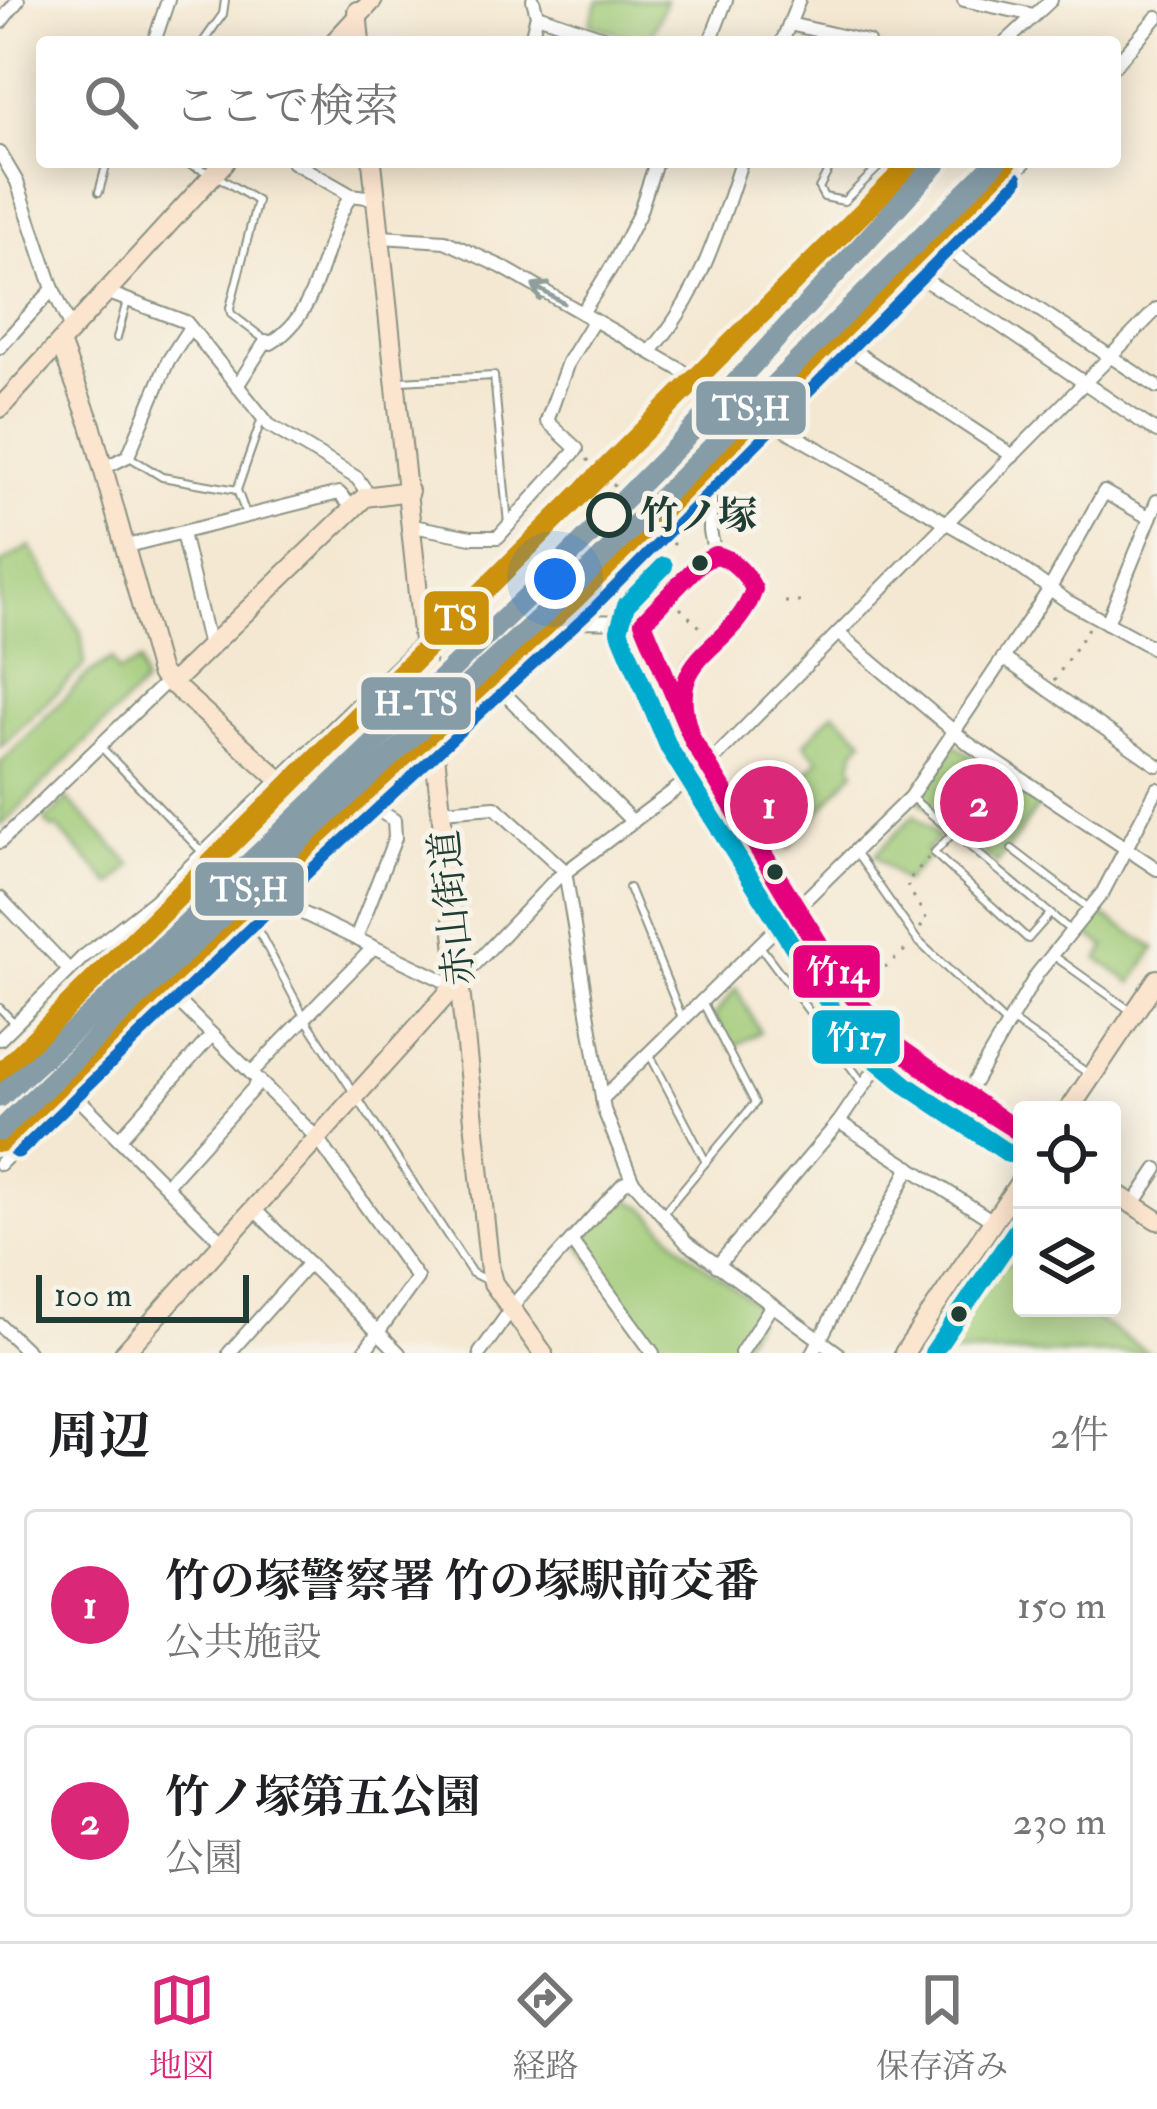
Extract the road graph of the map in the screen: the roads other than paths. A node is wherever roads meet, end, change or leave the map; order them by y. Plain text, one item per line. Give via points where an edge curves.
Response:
1 (18, 0) edge
2 (168, 0) edge
3 (224, 0) edge
4 (373, 0) edge
5 (533, 0) edge
6 (726, 0) edge
7 (799, 0) edge
8 (964, 0) edge
9 (1051, 0) edge
10 (357, 8) edge
11 (538, 15) junction
12 (1034, 15) junction
13 (1157, 17) edge
14 (0, 23) edge
15 (789, 25) junction
16 (156, 36) edge
17 (207, 36) edge
18 (338, 36) edge
19 (532, 36) edge
20 (600, 36) edge
21 (712, 36) edge
22 (784, 36) edge
23 (840, 36) edge
24 (1012, 36) edge
25 (1121, 58) edge
26 (0, 153) edge
27 (105, 168) edge
28 (219, 168) edge
29 (304, 168) edge
30 (373, 168) edge
31 (654, 168) edge
32 (739, 168) edge
33 (830, 168) edge
34 (878, 168) edge
35 (1019, 168) edge
36 (99, 192) dead end
37 (351, 195) junction
38 (375, 197) junction
39 (381, 237) junction
40 (942, 246) junction
41 (914, 274) junction
42 (53, 290) junction
43 (106, 292) junction
44 (128, 300) junction
45 (1157, 309) edge
46 (588, 316) junction
47 (190, 327) junction
48 (66, 336) junction
49 (117, 338) dead end
50 (266, 341) junction
51 (843, 344) junction
52 (0, 347) edge
53 (651, 351) junction
54 (1111, 357) junction
55 (397, 381) junction
56 (1085, 382) junction
57 (237, 386) junction
58 (1157, 387) edge
59 (0, 408) edge
60 (262, 418) junction
61 (769, 419) junction
62 (1157, 432) edge
63 (128, 456) junction
64 (1012, 456) junction
65 (102, 469) junction
66 (237, 490) junction
67 (409, 491) junction
68 (369, 494) junction
69 (1157, 501) edge
70 (352, 507) junction
71 (246, 514) junction
72 (1150, 518) junction
73 (946, 523) junction
74 (508, 524) junction
75 (413, 526) junction
76 (182, 532) junction
77 (123, 547) junction
78 (715, 555) junction
79 (1049, 590) junction
80 (1101, 620) junction
81 (643, 622) junction
82 (838, 633) junction
83 (423, 641) junction
84 (208, 646) junction
85 (1157, 650) edge
86 (1003, 658) junction
87 (656, 661) junction
88 (689, 668) junction
89 (169, 682) junction
90 (501, 690) junction
91 (953, 733) junction
92 (689, 735) junction
93 (100, 745) junction
94 (435, 756) junction
95 (1157, 764) edge
96 (708, 766) junction
97 (279, 779) junction
98 (1157, 789) edge
99 (910, 797) junction
100 (366, 803) junction
101 (441, 811) junction
102 (633, 822) junction
103 (953, 833) junction
104 (0, 842) edge
105 (1126, 847) junction
106 (1012, 849) dead end
107 (854, 850) junction
108 (203, 853) junction
109 (1157, 869) edge
110 (565, 871) junction
111 (629, 888) dead end
112 (269, 897) junction
113 (0, 898) edge
114 (1090, 909) junction
115 (795, 910) junction
116 (1050, 914) junction
117 (250, 916) junction
118 (1071, 932) junction
119 (356, 938) junction
120 (760, 946) junction
121 (374, 947) junction
122 (1053, 956) junction
123 (69, 970) junction
124 (1157, 979) edge
125 (457, 983) junction
126 (170, 993) junction
127 (703, 1003) junction
128 (0, 1008) edge
129 (1135, 1013) junction
130 (305, 1018) junction
131 (683, 1022) junction
132 (1009, 1022) junction
133 (15, 1024) junction
134 (212, 1035) junction
135 (0, 1039) edge
136 (893, 1043) junction
137 (650, 1055) junction
138 (1092, 1076) junction
139 (256, 1077) junction
140 (864, 1084) junction
141 (72, 1092) junction
142 (356, 1096) junction
143 (965, 1098) junction
144 (602, 1099) junction
145 (1075, 1101) edge
146 (839, 1122) junction
147 (1013, 1129) edge
148 (119, 1139) junction
149 (318, 1139) junction
150 (706, 1162) junction
151 (0, 1164) edge
152 (910, 1166) junction
153 (1157, 1169) edge
154 (632, 1180) junction
155 (166, 1185) junction
156 (1013, 1192) edge
157 (1121, 1197) edge
158 (1133, 1204) junction
159 (254, 1209) junction
160 (660, 1216) junction
161 (1157, 1220) edge
162 (993, 1221) junction
163 (572, 1242) junction
164 (223, 1243) junction
165 (309, 1263) junction
166 (716, 1266) junction
167 (493, 1283) junction
168 (772, 1305) junction
169 (511, 1309) junction
170 (0, 1325) edge
171 (378, 1331) junction
172 (816, 1346) edge
173 (28, 1353) edge
174 (124, 1353) edge
175 (229, 1353) edge
176 (363, 1353) edge
177 (399, 1353) edge
178 (480, 1353) edge
179 (543, 1353) edge
180 (653, 1353) edge
181 (741, 1353) edge
182 (838, 1353) edge
183 (904, 1353) edge

1 - 14 street
2 - 16 street
3 - 17 lane
4 - 10 street
5 - 11 street
6 - 21 street
7 - 15 street
8 - 12 street
9 - 12 street
10 - 18 street
11 - 19 street
11 - 20 street
12 - 24 street
13 - 25 street
15 - 22 street
15 - 23 street
26 - 42 street
27 - 36 lane
28 - 43 street
28 - 50 lane via 257,201 230,308
29 - 37 street
30 - 38 street, 赤山街道
31 - 46 street
32 - 53 street via 703,271 679,320
33 - 34 lane via 819,188 844,201
35 - 40 street
37 - 38 street
37 - 50 street via 304,308 284,335
38 - 39 street, 赤山街道
46 -> 39 street via 445,241
39 - 55 street, 赤山街道
40 - 41 street
40 - 54 street
41 - 51 street
41 - 56 street
42 - 48 street
42 - 52 street
43 - 44 street
43 - 48 street
44 - 47 street
44 - 49 lane
45 - 54 street
46 - 53 street
46 - 74 street via 548,421 578,449
47 - 57 street
47 - 63 street
48 - 59 street
48 - 65 street
50 - 57 street
51 - 61 street
51 - 64 street
53 - 61 street
54 - 56 street
54 - 58 street
55 - 67 street, 赤山街道
55 - 74 lane via 494,376
56 - 62 street
56 - 64 street
57 - 60 street
60 - 66 lane
60 - 68 street via 357,478
61 - 73 street
61 - 78 street via 710,480
63 - 65 street
63 - 66 lane via 162,477
64 - 73 street
65 - 77 street
66 - 71 lane
67 - 68 street
67 - 75 street, 赤山街道
68 - 70 street
69 - 72 street
70 - 71 street via 340,493
70 - 84 street
71 - 76 street
72 - 79 street via 1104,492
72 - 80 street
73 - 79 street
73 - 82 street
74 - 75 street via 491,539
75 - 83 street, 赤山街道
76 - 77 street
76 - 84 street
77 - 89 street
78 - 81 street
78 - 88 street via 754,589 745,612
79 - 80 street
79 - 86 street
80 - 85 street
81 - 87 street
81 - 90 street via 568,621
82 - 91 street
82 - 96 street
83 - 94 street, 赤山街道
83 - 97 street
84 - 89 street
86 - 91 street
86 - 95 street
87 - 88 street
87 - 92 street
88 - 92 street
89 - 93 street
89 - 97 street
90 - 94 street
90 - 102 street
91 - 99 street
91 - 105 street
92 - 96 street
93 - 104 street
93 - 108 lane
94 - 100 street
94 - 101 street, 赤山街道
96 - 102 street
96 - 115 street
97 - 108 street
98 - 105 street
99 - 103 lane
99 - 107 street
100 - 112 street
100 - 119 street via 394,820 395,838
101 - 110 street via 495,807
101 - 125 street, 赤山街道
102 - 110 street
103 - 116 lane
103 - 116 lane via 934,853 1028,939
105 - 109 street
105 - 114 street
106 - 114 lane
107 - 115 street
107 - 132 lane via 917,940
108 - 123 street
110 - 125 street
110 - 144 street
111 - 131 lane
112 - 117 street
112 - 119 street
113 - 123 street
114 - 118 street
115 - 120 street
115 - 136 street
116 - 118 lane
117 - 126 street
117 - 130 lane
118 - 122 street
119 - 121 street
120 - 127 street
120 - 140 lane
121 - 125 street
121 - 130 street
122 - 129 lane
122 - 132 street
123 - 133 street
124 - 129 street
125 - 142 street
125 - 167 street, 赤山街道
126 - 134 street
126 - 141 street
127 - 131 street
127 - 150 lane via 755,1103
128 - 133 lane
129 - 138 street
130 - 139 street
130 - 142 lane
131 - 137 street
132 - 138 lane
132 - 143 street
133 - 135 street
134 - 139 street
134 - 148 street
136 - 140 street
136 - 143 street
137 - 144 street
137 - 150 lane
138 - 145 street
139 - 149 street
139 - 155 street
140 - 146 street
141 - 148 street
141 - 151 street
142 - 149 street
142 - 167 lane via 472,1273
143 - 147 street
144 - 154 street
146 - 152 street
146 - 166 street
148 - 155 street
149 - 159 street
149 - 171 street via 417,1278
150 - 160 lane
152 - 162 street
152 - 172 street
153 - 158 street
154 - 160 street
154 - 163 street
155 - 164 street
156 - 162 street
157 - 158 street
158 - 161 street
159 - 164 street
159 - 165 street
160 - 166 street
162 - 183 street
163 - 169 street
163 - 180 street
164 - 174 street
165 - 171 street
165 - 175 street
166 - 168 street
167 - 169 street, 赤山街道
168 - 172 street
168 - 181 street
169 - 178 street
169 - 179 street, 赤山街道
170 - 173 street
171 - 176 street
171 - 177 street
172 - 182 street

